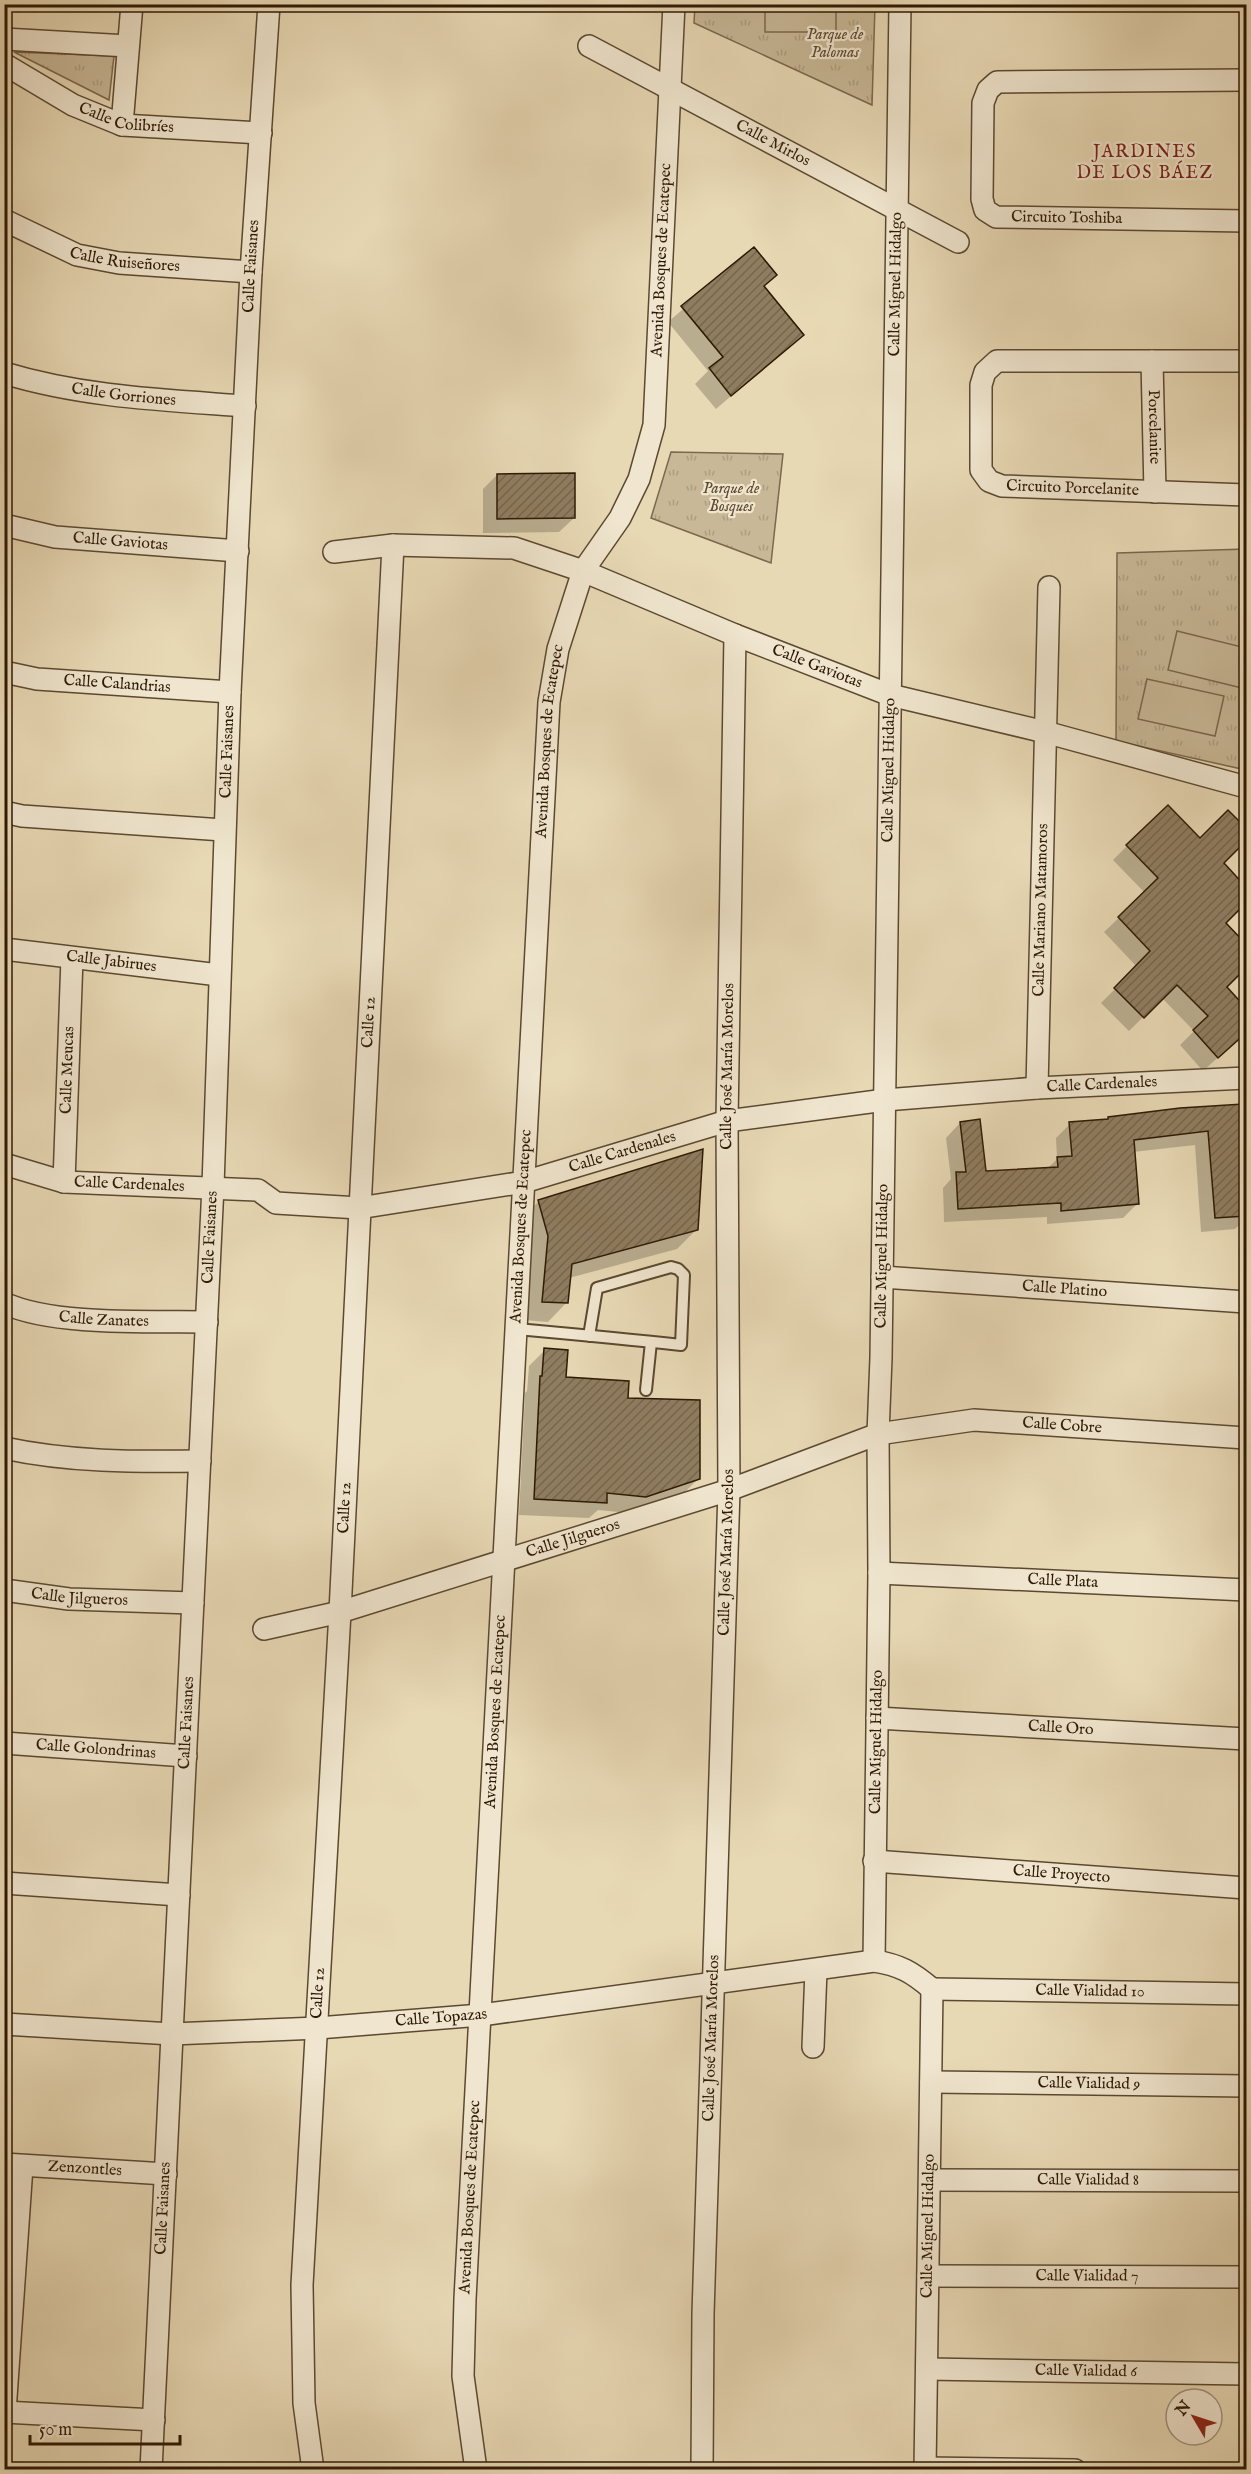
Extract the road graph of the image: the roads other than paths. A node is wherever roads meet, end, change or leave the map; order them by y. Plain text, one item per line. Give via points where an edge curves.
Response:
1 (132, 4) edge
2 (269, 4) edge
3 (674, 4) edge
4 (900, 4) edge
5 (4, 39) edge
6 (128, 46) junction
7 (589, 46) dead end
8 (4, 64) edge
9 (1246, 80) edge
10 (670, 90) junction
11 (122, 124) junction
12 (261, 133) junction
13 (898, 212) junction
14 (4, 220) edge
15 (1246, 221) edge
16 (958, 242) dead end
17 (251, 272) junction
18 (1152, 361) junction
19 (1246, 361) edge
20 (4, 373) edge
21 (245, 406) junction
22 (1155, 492) junction
23 (1246, 495) edge
24 (4, 525) edge
25 (393, 545) junction
26 (238, 551) junction
27 (334, 552) dead end
28 (583, 571) junction
29 (1048, 588) dead end
30 (735, 635) junction
31 (4, 672) edge
32 (230, 692) junction
33 (890, 695) junction
34 (1045, 732) junction
35 (1246, 787) edge
36 (4, 812) edge
37 (224, 830) junction
38 (4, 949) edge
39 (72, 958) junction
40 (219, 975) junction
41 (1246, 1078) edge
42 (1037, 1088) junction
43 (885, 1100) junction
44 (727, 1121) junction
45 (4, 1164) edge
46 (64, 1182) junction
47 (524, 1182) junction
48 (213, 1186) junction
49 (359, 1208) junction
50 (882, 1277) junction
51 (1246, 1302) edge
52 (4, 1303) edge
53 (207, 1322) junction
54 (517, 1329) junction
55 (589, 1336) junction
56 (651, 1342) junction
57 (646, 1390) dead end
58 (878, 1434) junction
59 (1246, 1438) edge
60 (4, 1448) edge
61 (200, 1461) junction
62 (729, 1490) junction
63 (505, 1560) junction
64 (879, 1573) junction
65 (4, 1590) edge
66 (1246, 1590) edge
67 (193, 1603) junction
68 (340, 1612) junction
69 (264, 1629) dead end
70 (877, 1719) junction
71 (1246, 1739) edge
72 (4, 1743) edge
73 (186, 1756) junction
74 (874, 1861) junction
75 (4, 1883) edge
76 (1246, 1888) edge
77 (179, 1895) junction
78 (873, 1961) junction
79 (816, 1970) junction
80 (712, 1983) junction
81 (932, 1989) junction
82 (1246, 1994) edge
83 (480, 2015) junction
84 (4, 2024) edge
85 (318, 2028) junction
86 (172, 2034) junction
87 (813, 2047) dead end
88 (931, 2082) junction
89 (1246, 2086) edge
90 (13, 2165) edge
91 (166, 2174) junction
92 (930, 2180) junction
93 (1246, 2181) edge
94 (928, 2276) junction
95 (1246, 2277) edge
96 (927, 2369) junction
97 (1246, 2374) edge
98 (5, 2412) edge
99 (154, 2420) junction
100 (151, 2469) edge
101 (313, 2469) edge
102 (476, 2469) edge
103 (702, 2469) edge
104 (925, 2469) edge
105 (1075, 2469) edge

1 - 6 street
2 - 12 street, Calle Faisanes
3 - 10 street, Avenida Bosques de Ecatepec
4 - 13 street, Calle Miguel Hidalgo
5 - 6 street
6 - 11 street
7 - 10 street, Calle Mirlos
8 - 11 street, Calle Colibríes via 73,105
9 - 15 street, Circuito Toshiba via 997,82 988,90 983,103 982,199 986,210 996,217
10 - 13 street, Calle Mirlos
10 - 28 street, Avenida Bosques de Ecatepec via 654,425 639,479 620,518
11 - 12 street, Calle Colibríes
12 - 17 street, Calle Faisanes
13 - 16 street, Calle Mirlos
13 - 33 street, Calle Miguel Hidalgo
14 - 17 street, Calle Ruiseñores via 77,255 119,263
17 - 21 street, Calle Faisanes
18 - 19 street, Circuito Porcelanite
18 - 22 street, Porcelanite
18 - 22 street, Circuito Porcelanite via 997,362 985,372 981,386 981,470 989,481 1002,486
20 - 21 street, Calle Gorriones via 97,395
21 - 26 street, Calle Faisanes
22 - 23 street, Circuito Porcelanite
24 - 26 street, Calle Gaviotas via 55,537
25 - 27 street, Calle Gaviotas
25 - 28 street, Calle Gaviotas via 514,548
25 - 49 street, Calle 12
26 - 32 street, Calle Faisanes
28 - 30 street, Calle Gaviotas
28 - 47 street, Avenida Bosques de Ecatepec via 558,649 549,702
29 - 34 street, Calle Mariano Matamoros
30 - 33 street, Calle Gaviotas
30 - 44 street, Calle José María Morelos
31 - 32 street, Calle Calandrias via 37,679
32 - 37 street, Calle Faisanes
33 - 34 street, Calle Gaviotas
33 - 43 street, Calle Miguel Hidalgo
34 - 35 street, Calle Gaviotas
34 - 42 street, Calle Mariano Matamoros
36 - 37 street
37 - 40 street, Calle Faisanes
38 - 39 street, Calle Jabirues
39 - 40 street, Calle Jabirues
39 - 46 street, Calle Meucas
40 - 48 street, Calle Faisanes
41 - 42 street, Calle Cardenales
42 - 43 street, Calle Cardenales
43 - 44 street, Calle Cardenales
43 - 50 street, Calle Miguel Hidalgo
44 - 47 street, Calle Cardenales
44 - 62 street, Calle José María Morelos
45 - 46 street, Calle Cardenales
46 - 48 street, Calle Cardenales
47 - 49 street, Calle Cardenales
47 - 54 street, Avenida Bosques de Ecatepec
48 - 49 street, Calle Cardenales via 258,1190 276,1203
48 - 53 street, Calle Faisanes
49 - 68 street, Calle 12
50 - 51 street, Calle Platino
50 - 58 street, Calle Miguel Hidalgo
52 - 53 street, Calle Zanates via 20,1310 87,1319
53 - 61 street, Calle Faisanes
54 - 55 lane
54 - 63 street, Avenida Bosques de Ecatepec
55 - 56 lane
55 - 56 lane via 597,1288 671,1267 678,1269 684,1275 681,1345
56 - 57 lane
58 - 59 street, Calle Cobre via 974,1420
58 - 62 street, Calle Jilgueros
58 - 64 street, Calle Miguel Hidalgo
60 - 61 street via 45,1456 130,1462
61 - 67 street, Calle Faisanes
62 - 63 street, Calle Jilgueros
62 - 80 street, Calle José María Morelos
63 - 68 street, Calle Jilgueros
63 - 83 street, Avenida Bosques de Ecatepec
64 - 66 street, Calle Plata
64 - 70 street, Calle Miguel Hidalgo
65 - 67 street, Calle Jilgueros via 69,1599
67 - 73 street, Calle Faisanes
68 - 69 street, Calle Jilgueros
68 - 85 street, Calle 12
70 - 71 street, Calle Oro
70 - 74 street, Calle Miguel Hidalgo
72 - 73 street, Calle Golondrinas
73 - 77 street, Calle Faisanes
74 - 76 street, Calle Proyecto
74 - 78 street, Calle Miguel Hidalgo
75 - 77 street
77 - 86 street, Calle Faisanes
78 - 79 street, Calle Topazas
78 - 81 street via 912,1972
79 - 80 street, Calle Topazas
79 - 87 street
80 - 83 street, Calle Topazas
80 - 103 street, Calle José María Morelos
81 - 82 street, Calle Vialidad 10
81 - 88 street, Calle Miguel Hidalgo
83 - 85 street, Calle Topazas
83 - 102 street, Avenida Bosques de Ecatepec via 463,2376
84 - 86 street, Calle Topazas
85 - 86 street, Calle Topazas
85 - 101 street, Calle 12 via 302,2285 304,2403
86 - 91 street, Calle Faisanes
88 - 89 street, Calle Vialidad 9
88 - 92 street, Calle Miguel Hidalgo
90 - 91 street, Zenzontles
90 - 98 street
91 - 99 street, Calle Faisanes
92 - 93 street, Calle Vialidad 8
92 - 94 street, Calle Miguel Hidalgo
94 - 95 street, Calle Vialidad 7
94 - 96 street, Calle Miguel Hidalgo
96 - 97 street, Calle Vialidad 6
96 - 104 street, Calle Miguel Hidalgo
98 - 99 street
99 - 100 street, Calle Faisanes
104 - 105 street

